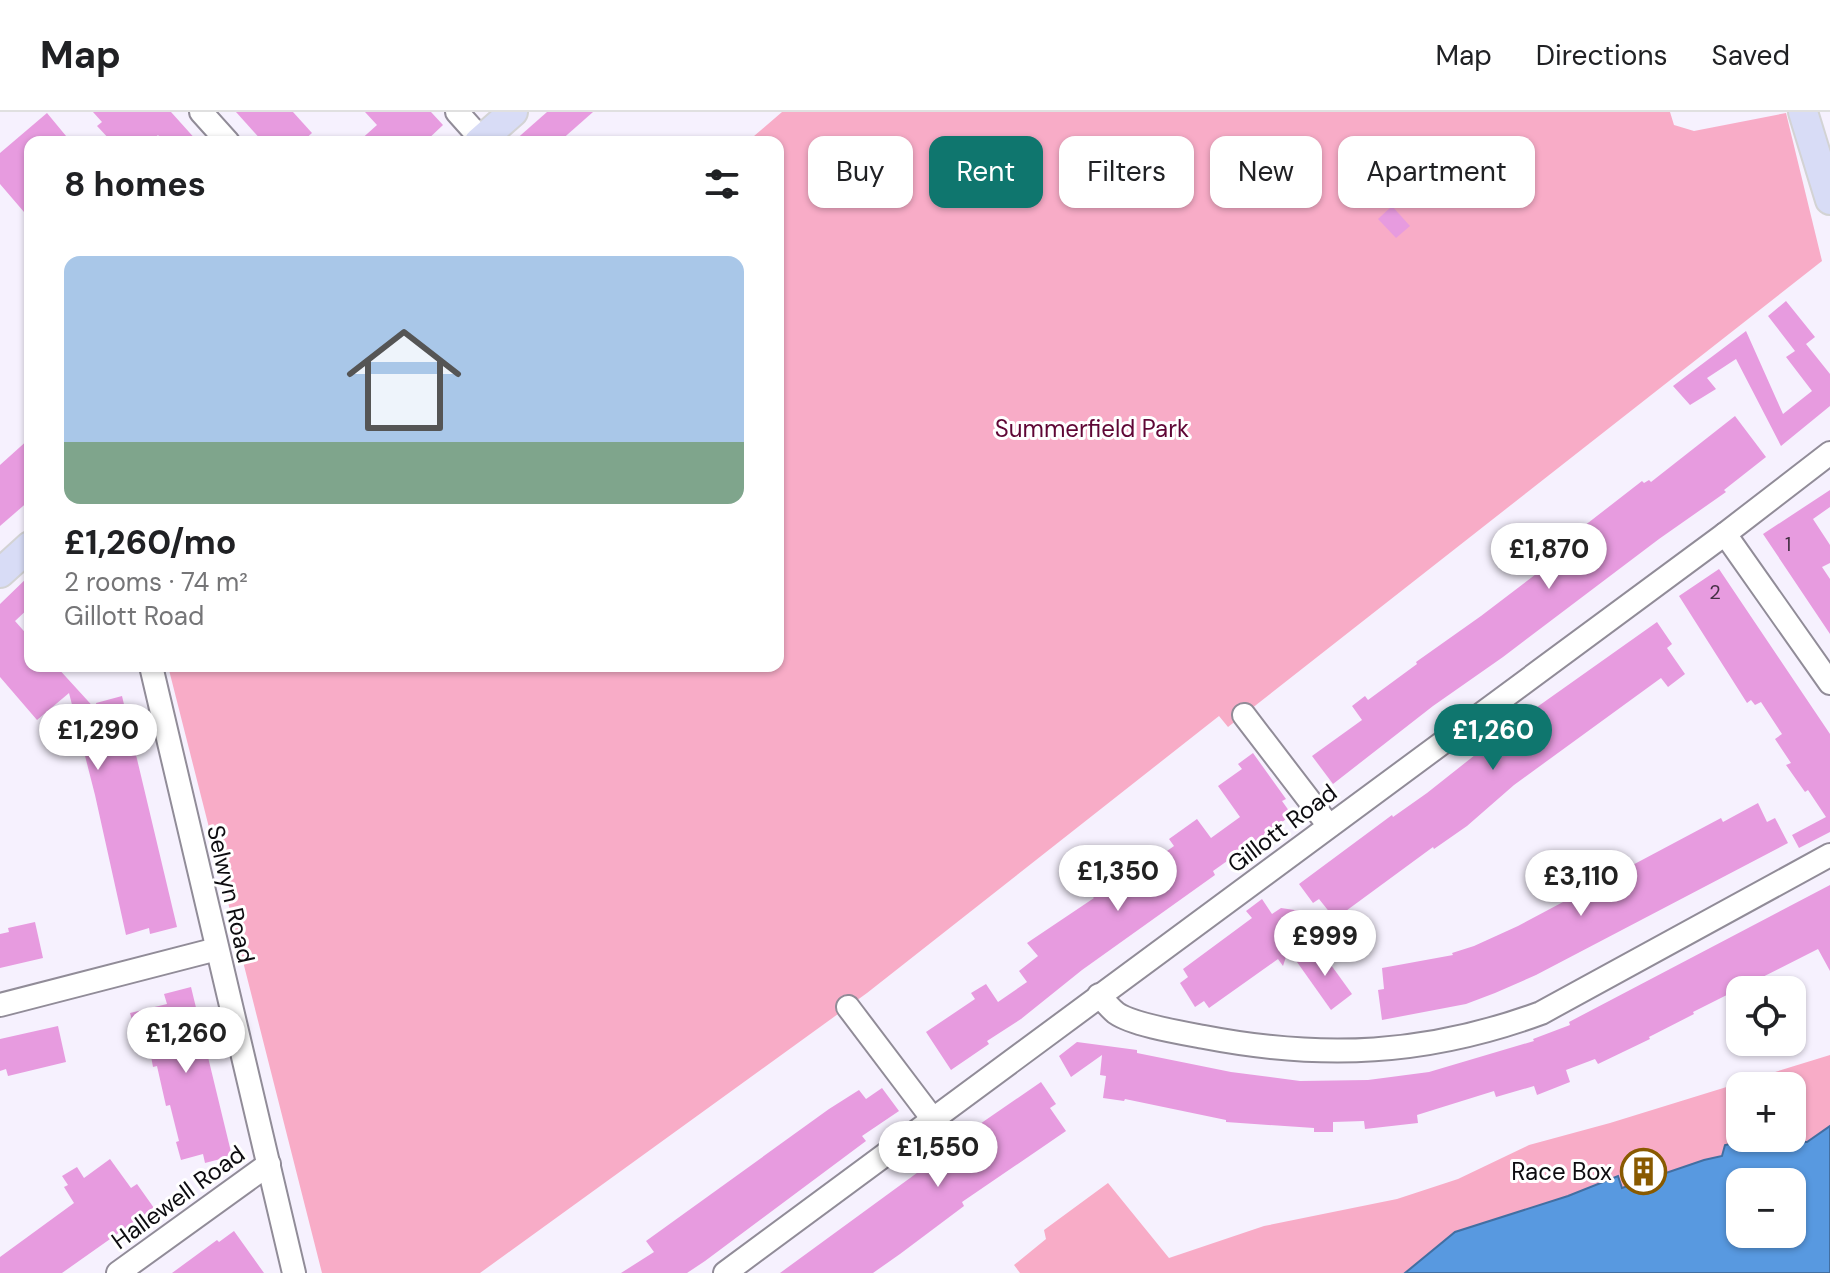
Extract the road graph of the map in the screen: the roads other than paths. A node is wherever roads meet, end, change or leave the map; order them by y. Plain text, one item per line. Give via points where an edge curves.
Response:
1 (201, 112) edge
2 (457, 112) edge
3 (513, 112) edge
4 (1803, 112) edge
5 (223, 136) edge
6 (477, 136) edge
7 (487, 136) edge
8 (1830, 200) edge
9 (1830, 453) edge
10 (1725, 534) junction
11 (24, 551) edge
12 (0, 573) edge
13 (152, 672) edge
14 (1830, 683) edge
15 (1244, 715) dead end
16 (1329, 826) junction
17 (1830, 855) edge
18 (217, 949) junction
19 (1099, 995) junction
20 (0, 1005) edge
21 (848, 1007) dead end
22 (932, 1118) junction
23 (269, 1164) junction
24 (118, 1273) edge
25 (294, 1273) edge
26 (725, 1273) edge

1 - 5 street
2 - 6 street
3 - 7 main road
4 - 8 main road
9 - 10 street, Gillott Road
10 - 14 street
10 - 16 street, Gillott Road
11 - 12 main road
13 - 18 street, Selwyn Road
15 - 16 street
16 - 19 street, Gillott Road
17 - 19 street via 1541,1013 1441,1041 1366,1051 1257,1047 1171,1031 1117,1014
18 - 20 street
18 - 23 street, Selwyn Road
19 - 22 street, Gillott Road
21 - 22 street
22 - 26 street, Gillott Road
23 - 24 street, Hallewell Road
23 - 25 street, Selwyn Road

